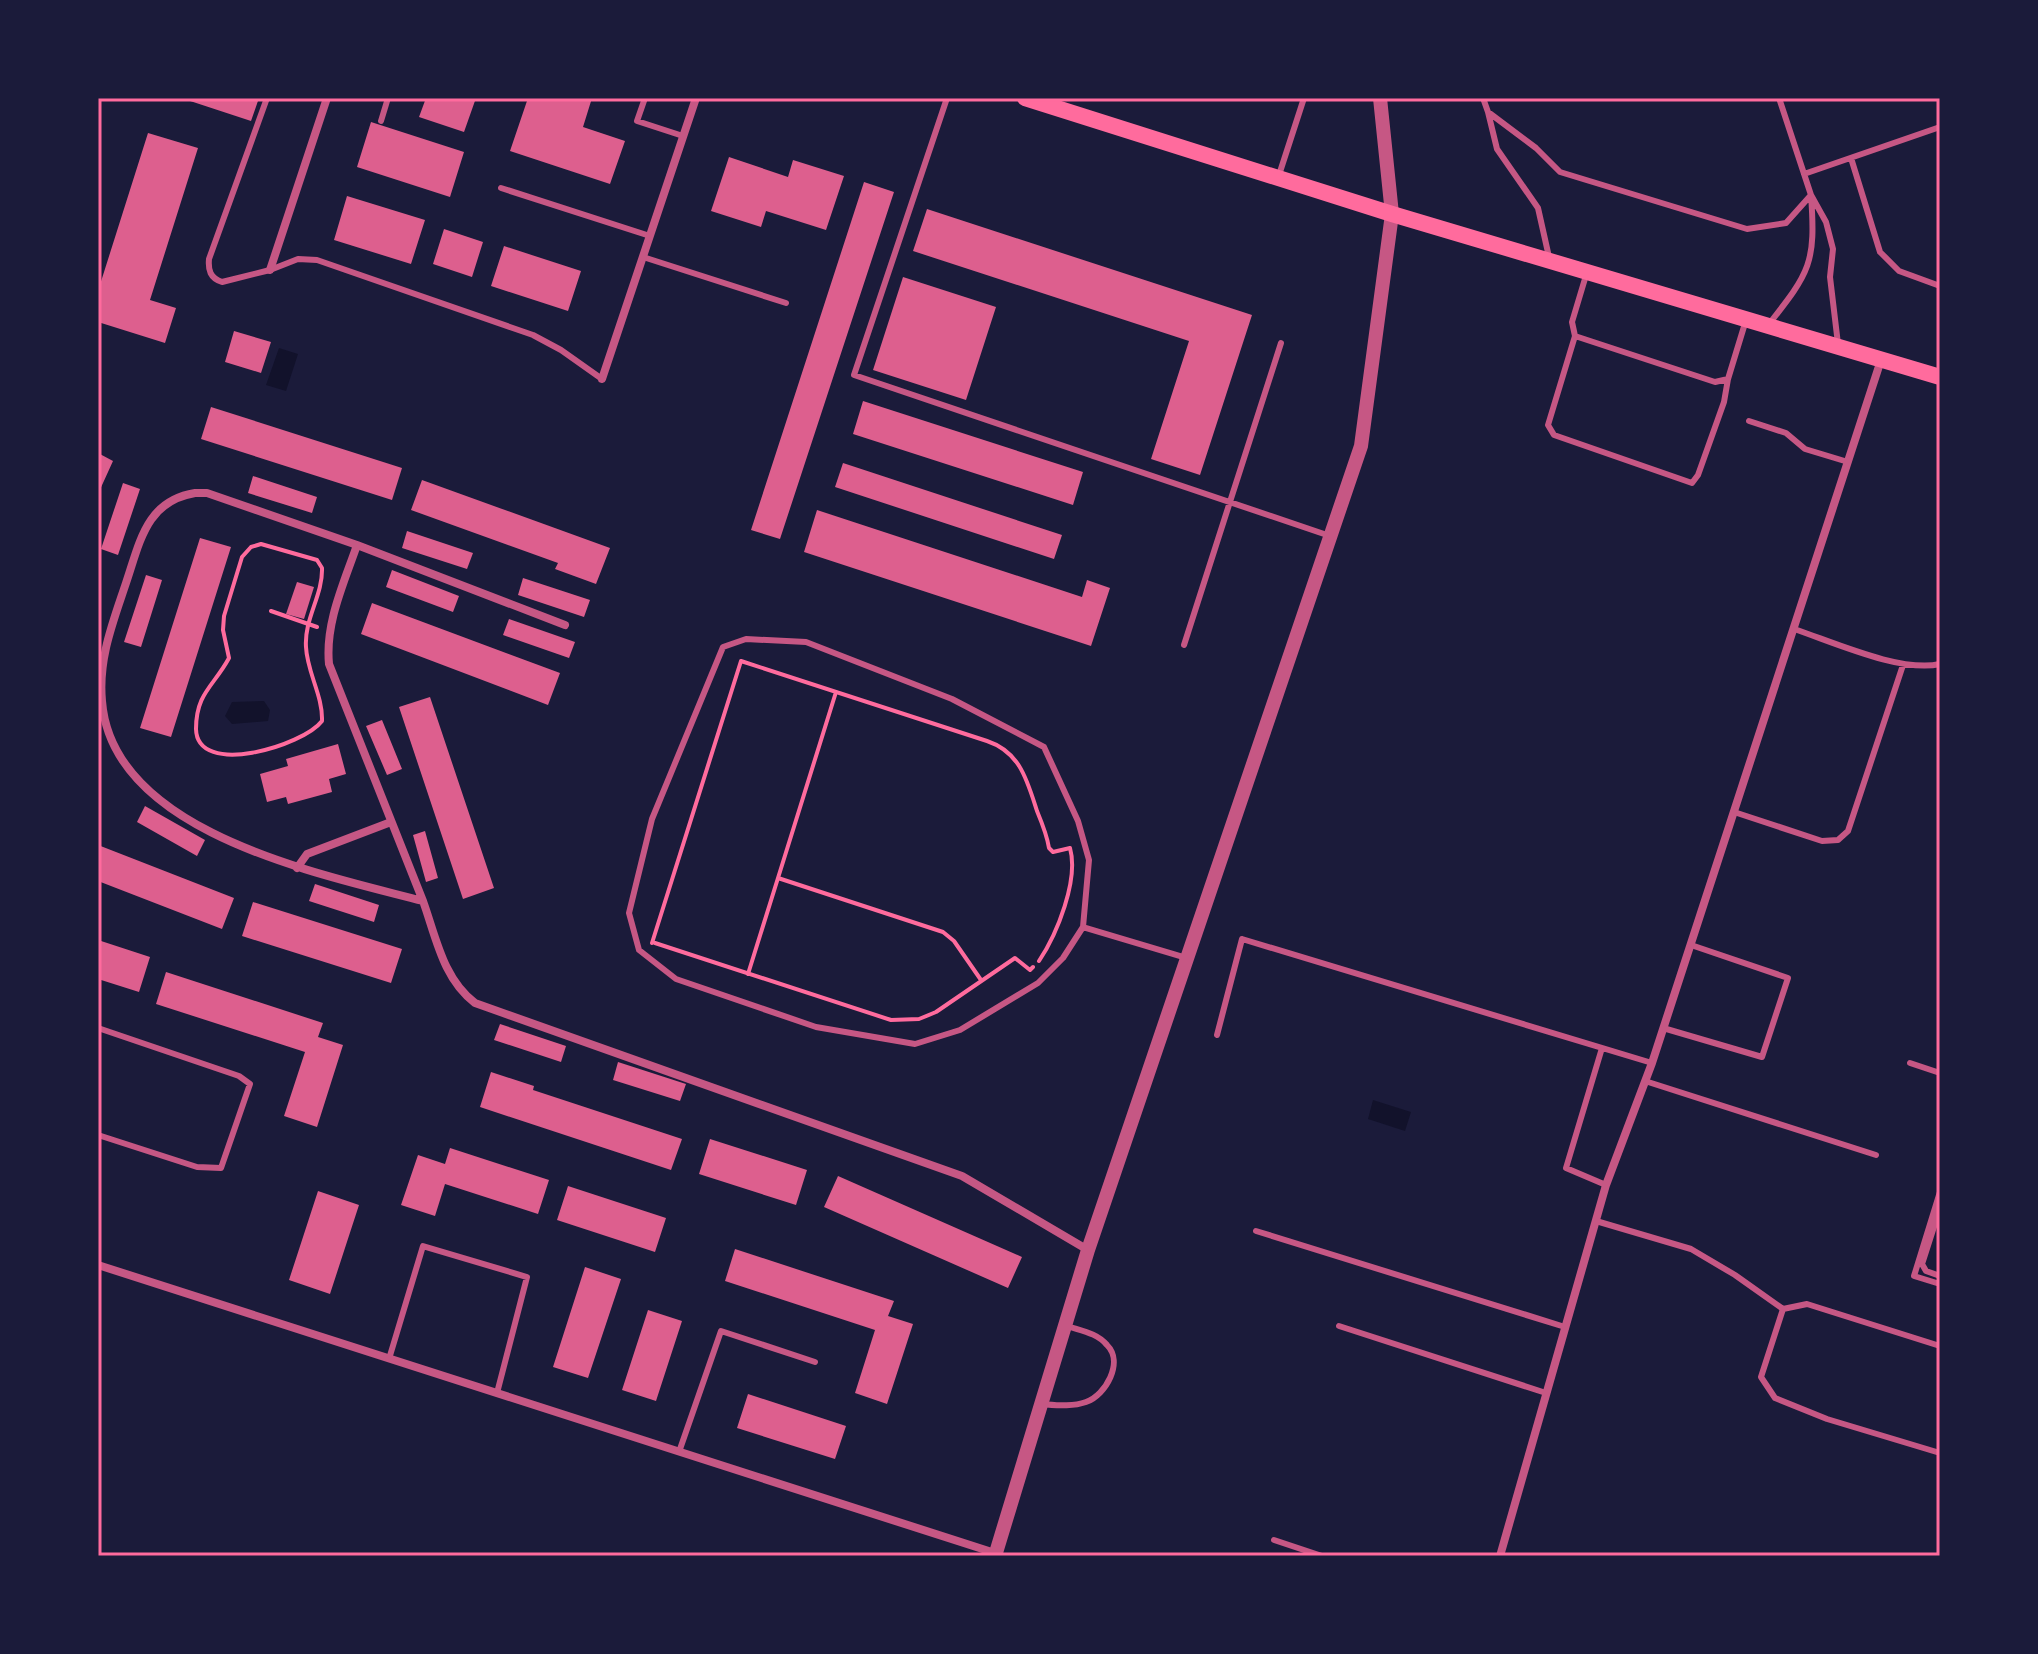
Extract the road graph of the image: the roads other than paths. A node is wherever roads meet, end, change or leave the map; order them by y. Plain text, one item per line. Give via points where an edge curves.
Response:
1 (267, 98) edge
2 (327, 98) edge
3 (388, 98) edge
4 (645, 98) edge
5 (696, 98) edge
6 (947, 98) edge
7 (1025, 98) edge
8 (1304, 98) edge
9 (1380, 98) edge
10 (1483, 98) edge
11 (1779, 98) edge
12 (1488, 112) junction
13 (381, 121) dead end
14 (1940, 127) edge
15 (683, 136) junction
16 (1851, 158) junction
17 (1804, 174) junction
18 (1278, 178) junction
19 (501, 188) dead end
20 (1811, 195) junction
21 (1392, 214) junction
22 (650, 236) junction
23 (643, 257) junction
24 (1550, 260) junction
25 (270, 270) junction
26 (1587, 272) junction
27 (1940, 286) edge
28 (786, 303) dead end
29 (1746, 320) junction
30 (1767, 326) junction
31 (1575, 336) junction
32 (1281, 343) dead end
33 (1838, 348) junction
34 (1881, 360) junction
35 (1940, 377) edge
36 (602, 379) joint
37 (1728, 379) junction
38 (1749, 421) dead end
39 (1848, 462) junction
40 (1232, 502) junction
41 (1330, 536) junction
42 (357, 545) junction
43 (565, 625) dead end
44 (1794, 629) junction
45 (1184, 645) dead end
46 (1940, 664) edge
47 (1903, 665) junction
48 (1734, 812) junction
49 (391, 822) junction
50 (297, 868) junction
51 (423, 901) junction
52 (1083, 927) junction
53 (1691, 945) junction
54 (1187, 958) junction
55 (98, 1028) edge
56 (1663, 1028) junction
57 (1217, 1035) dead end
58 (1602, 1048) junction
59 (1652, 1063) junction
60 (1910, 1063) dead end
61 (1940, 1073) edge
62 (1645, 1081) junction
63 (98, 1135) edge
64 (1876, 1155) dead end
65 (1606, 1185) junction
66 (1940, 1192) edge
67 (1940, 1208) edge
68 (1596, 1221) junction
69 (1256, 1231) dead end
70 (1088, 1250) junction
71 (98, 1265) edge
72 (1940, 1276) edge
73 (1940, 1284) edge
74 (1783, 1309) junction
75 (1065, 1326) junction
76 (1339, 1326) dead end
77 (1565, 1327) junction
78 (1940, 1346) edge
79 (389, 1359) junction
80 (815, 1362) dead end
81 (497, 1393) junction
82 (1546, 1393) junction
83 (1041, 1404) junction
84 (679, 1452) junction
85 (1940, 1453) edge
86 (1274, 1540) dead end
87 (995, 1555) edge
88 (1322, 1556) edge
89 (1500, 1556) edge

1 - 25 lane via 208,270 222,282
2 - 25 street
3 - 13 lane
4 - 15 lane via 637,121
5 - 15 street
6 - 40 lane via 854,375
7 - 18 main road
8 - 18 lane
9 - 21 street
10 - 12 lane
11 - 17 lane
12 - 20 lane via 1560,172 1747,229 1786,223
12 - 24 lane via 1497,149 1538,208
14 - 16 lane
15 - 22 street
16 - 17 lane
16 - 27 lane via 1880,252 1899,271
17 - 20 lane
18 - 21 main road
19 - 22 lane
20 - 30 lane via 1810,263
20 - 33 lane via 1833,249 1830,277
21 - 24 main road
21 - 41 street via 1361,446
22 - 23 street
23 - 28 lane
23 - 36 street
24 - 26 main road
25 - 36 lane via 298,259 317,260 533,335
26 - 29 main road
26 - 31 lane via 1572,322
29 - 30 main road
29 - 37 lane
30 - 33 main road
31 - 37 lane via 1715,382
31 - 37 lane via 1548,425 1554,435 1692,483
32 - 40 lane
33 - 34 main road
34 - 35 main road
34 - 39 street
38 - 39 lane via 1786,433 1805,449
39 - 44 street
40 - 41 lane
40 - 45 lane
41 - 54 street
42 - 43 street
42 - 49 street via 332,618 328,656
42 - 50 street via 207,493 184,495 161,507 145,527 106,643 101,684 106,724 125,765 140,783 158,801 241,847
44 - 47 lane
44 - 48 street
46 - 47 lane
47 - 48 lane via 1848,831 1838,840 1822,841
48 - 53 street
49 - 50 street via 307,854
49 - 51 street
50 - 51 street
51 - 70 street via 447,968 475,1003 962,1176
52 - 52 lane via 1089,860 1078,821 1044,747 952,699 806,642 746,639 723,647 652,819 629,913 639,950 676,979 816,1027 915,1044 960,1030 1038,983
52 - 54 lane
53 - 56 street
53 - 56 lane via 1788,978 1767,1044 1762,1057
54 - 70 street
55 - 63 lane via 250,1084 221,1168 197,1167
56 - 59 street
57 - 58 lane via 1242,939
58 - 59 lane
58 - 65 lane via 1566,1168
59 - 62 street
60 - 61 lane
62 - 64 lane
62 - 65 street
65 - 68 street
66 - 73 lane via 1914,1276
67 - 72 lane via 1922,1264
68 - 74 lane via 1691,1249
68 - 77 street
69 - 77 lane
70 - 75 street
71 - 79 street
74 - 78 lane via 1807,1304
74 - 85 lane via 1761,1377 1775,1398
75 - 83 street
75 - 83 lane via 1097,1335 1111,1347 1110,1379 1086,1402
76 - 82 lane
77 - 82 street
79 - 81 street
79 - 81 lane via 423,1246 527,1277
80 - 84 lane via 721,1331
81 - 84 street
82 - 89 street
83 - 87 street
84 - 87 street
86 - 88 lane

